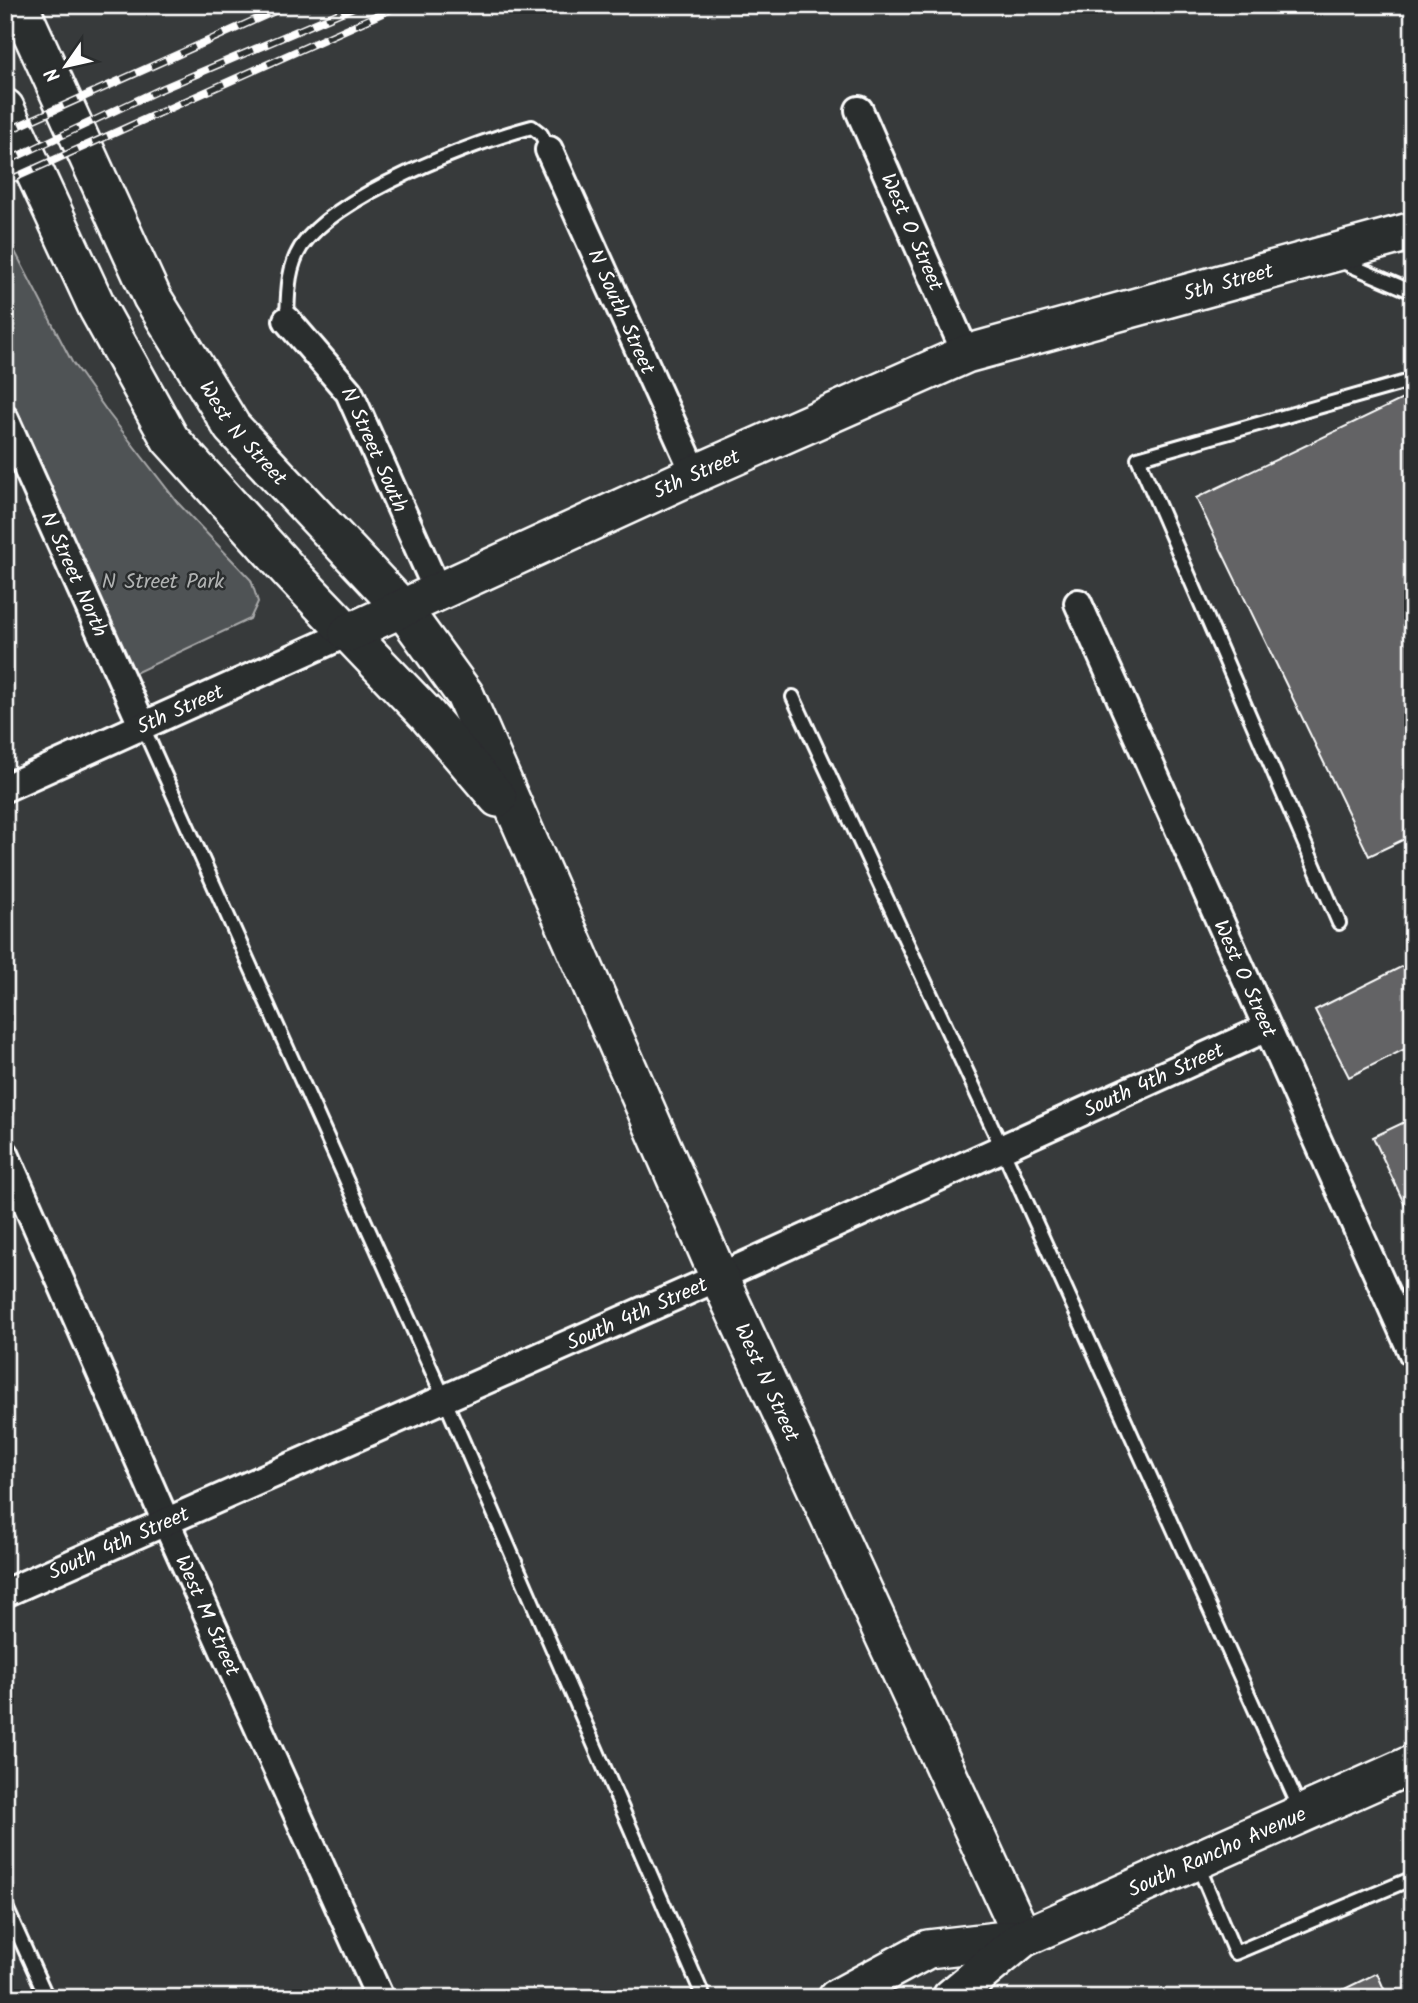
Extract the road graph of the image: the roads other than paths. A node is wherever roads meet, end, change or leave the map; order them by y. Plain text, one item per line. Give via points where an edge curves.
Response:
1 (19, 5) edge
2 (5, 108) edge
3 (859, 110) dead end
4 (549, 149) joint
5 (1413, 230) edge
6 (1325, 254) junction
7 (1413, 292) edge
8 (287, 320) joint
9 (966, 354) junction
10 (1413, 380) edge
11 (5, 419) edge
12 (695, 474) junction
13 (438, 592) junction
14 (1078, 603) dead end
15 (402, 608) junction
16 (348, 633) junction
17 (793, 697) dead end
18 (143, 727) junction
19 (5, 788) edge
20 (520, 824) junction
21 (1339, 923) dead end
22 (1267, 1028) junction
23 (1002, 1148) junction
24 (5, 1154) edge
25 (719, 1277) junction
26 (1413, 1354) edge
27 (444, 1398) junction
28 (166, 1522) junction
29 (5, 1593) edge
30 (1413, 1764) edge
31 (1302, 1813) junction
32 (1196, 1860) junction
33 (1413, 1878) edge
34 (5, 1905) edge
35 (1023, 1938) junction
36 (47, 1998) edge
37 (380, 1998) edge
38 (704, 1998) edge
39 (837, 1998) edge
40 (951, 1998) edge

1 - 15 street, West N Street via 152,297 232,427
2 - 16 street, West N Street via 97,307 170,439
3 - 9 street, West O Street
4 - 8 lane via 532,127 502,135 415,170 324,220 301,247 289,274
4 - 12 street, N South Street
5 - 6 street, 5th Street
6 - 7 lane
6 - 9 street, 5th Street
8 - 13 street, N Street South via 349,392
9 - 12 street, 5th Street
10 - 21 lane via 1138,458
11 - 18 street, N Street North
12 - 13 street, 5th Street
13 - 15 street, 5th Street
14 - 22 street, West O Street
15 - 16 street, 5th Street
15 - 20 street, West N Street via 466,695
16 - 18 street, 5th Street
16 - 20 street, West N Street
17 - 23 lane
18 - 19 street, 5th Street
18 - 27 lane
20 - 25 street, West N Street
22 - 23 street, South 4th Street
22 - 26 street, West O Street
23 - 25 street, South 4th Street
23 - 31 lane
24 - 28 street, West M Street
25 - 27 street, South 4th Street
25 - 35 street, West N Street
27 - 28 street, South 4th Street
27 - 38 lane
28 - 29 street, South 4th Street
28 - 37 street, West M Street
30 - 31 street, South Rancho Avenue
31 - 32 street, South Rancho Avenue
32 - 33 lane via 1235,1953
32 - 35 street, South Rancho Avenue
34 - 36 lane
35 - 39 street, South Rancho Avenue via 929,1949
35 - 40 street, South Rancho Avenue

